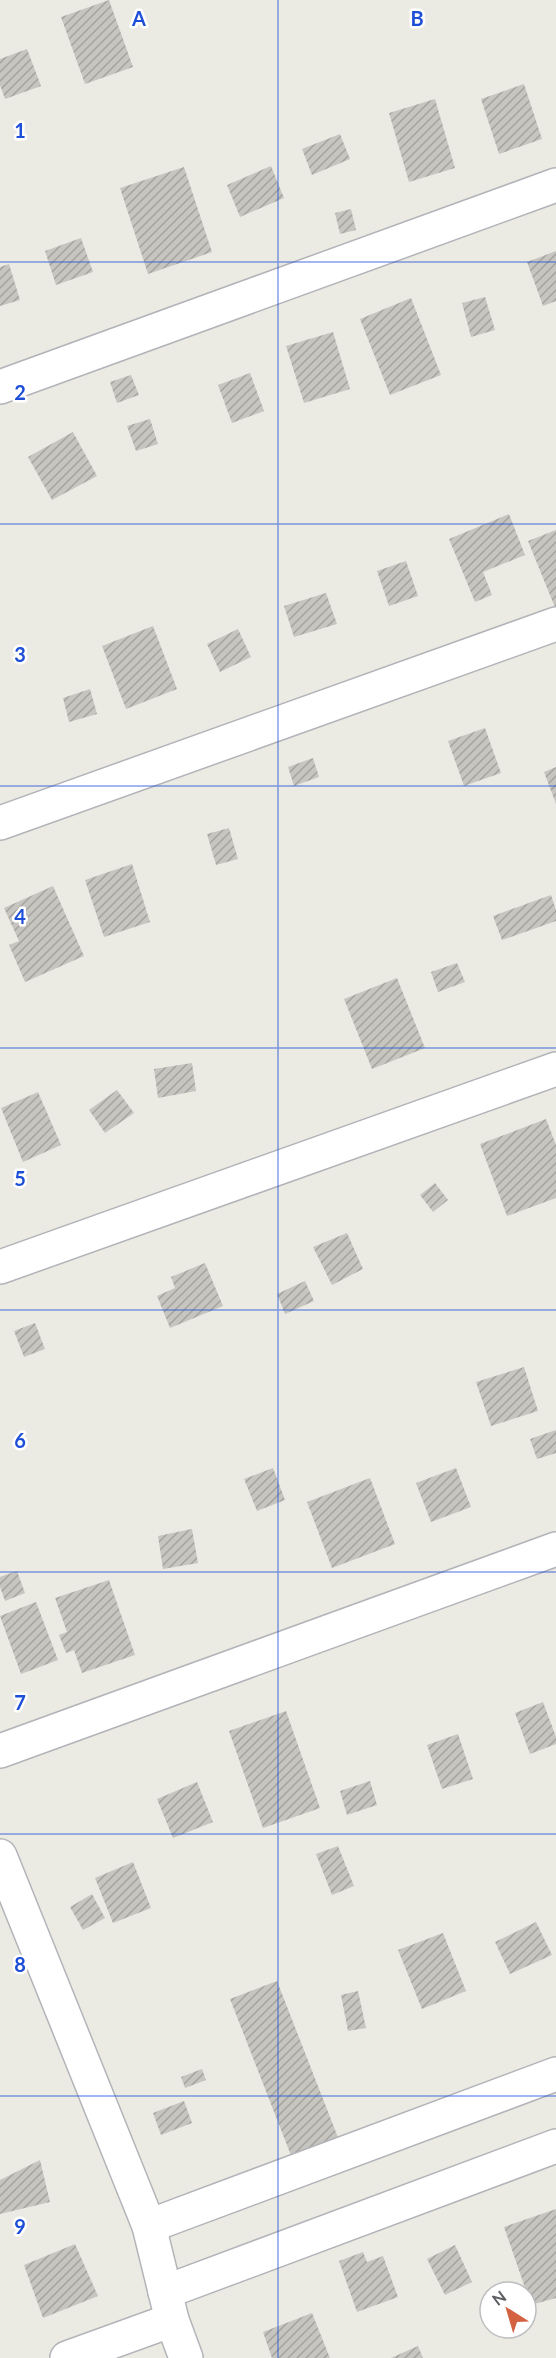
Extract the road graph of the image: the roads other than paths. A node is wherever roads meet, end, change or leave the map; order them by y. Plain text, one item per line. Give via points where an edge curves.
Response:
1 (556, 185) edge
2 (0, 387) edge
3 (556, 624) edge
4 (0, 823) edge
5 (556, 1069) edge
6 (0, 1267) edge
7 (556, 1549) edge
8 (0, 1751) edge
9 (0, 1856) edge
10 (10, 1911) edge
11 (556, 2074) edge
12 (556, 2146) edge
13 (149, 2226) junction
14 (169, 2306) junction
15 (67, 2358) edge
16 (186, 2358) edge

1 - 2 street
3 - 4 street
5 - 6 street
7 - 8 street
9 - 10 street
10 - 13 street
11 - 13 street
12 - 14 street
13 - 14 street
14 - 15 street
14 - 16 street

